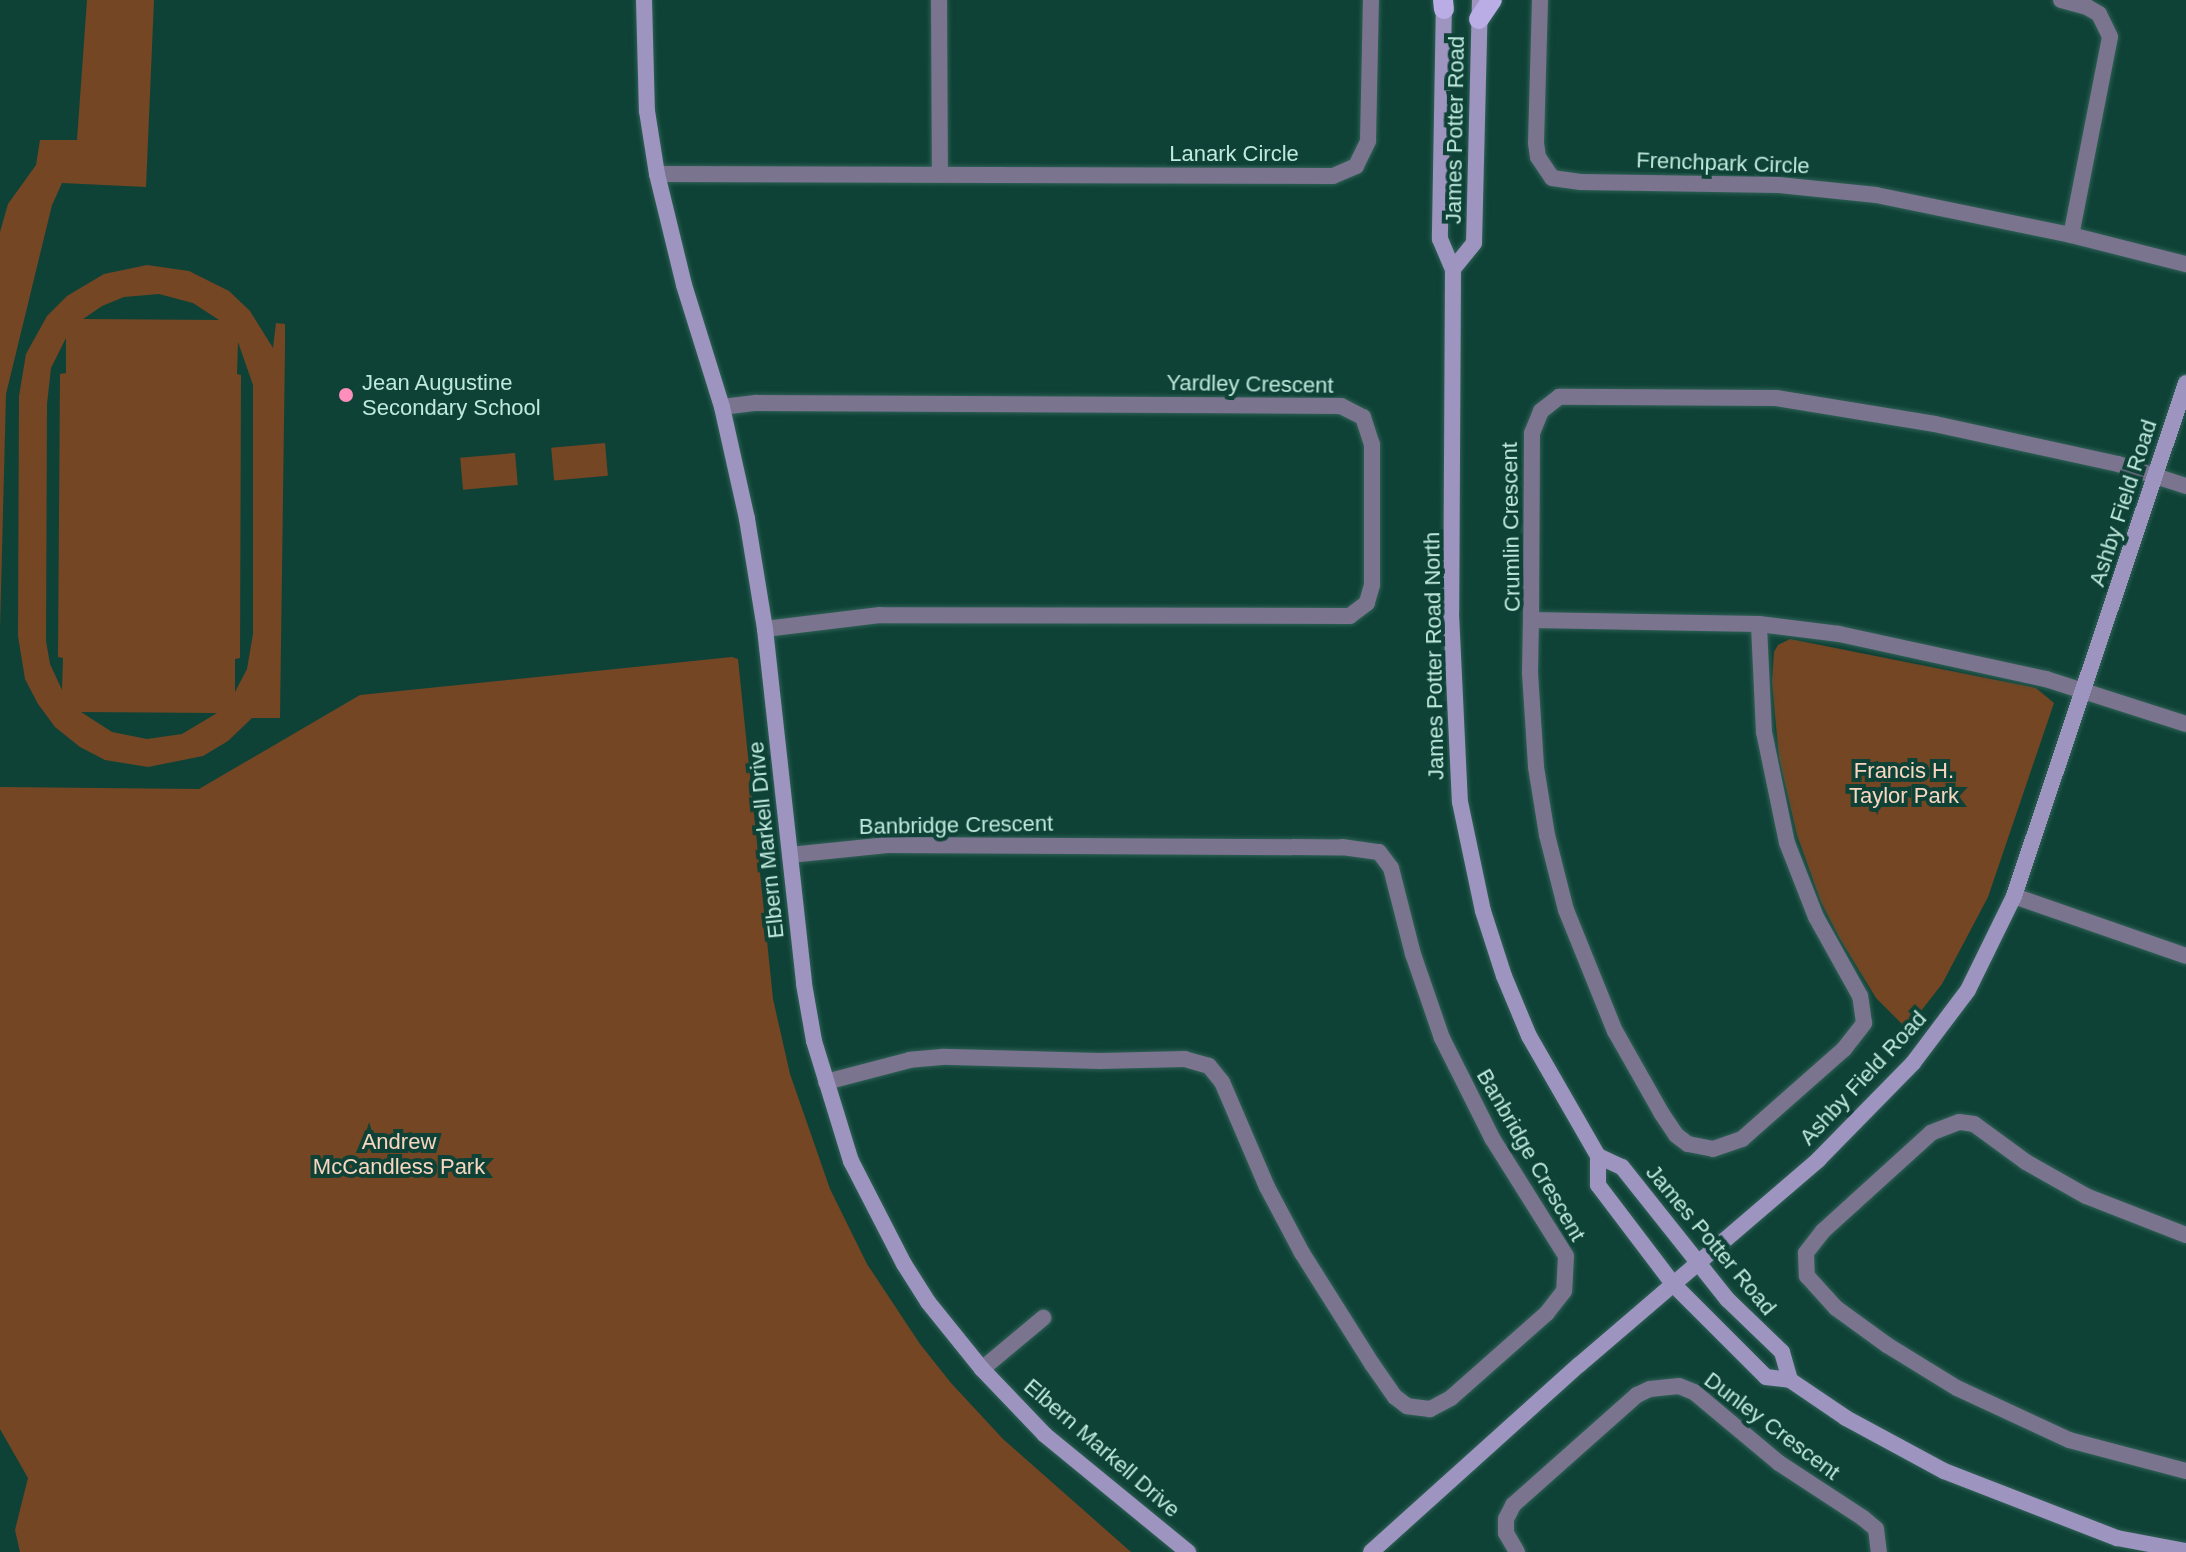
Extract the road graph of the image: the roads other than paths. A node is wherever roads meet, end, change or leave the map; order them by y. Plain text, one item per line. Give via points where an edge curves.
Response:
1 (644, 0) edge
2 (939, 0) edge
3 (1371, 0) edge
4 (1492, 0) edge
5 (1540, 0) edge
6 (2061, 0) edge
7 (1444, 3) edge
8 (1479, 9) edge
9 (657, 174) junction
10 (940, 174) junction
11 (2071, 235) junction
12 (2186, 264) edge
13 (1453, 269) junction
14 (2186, 383) edge
15 (722, 407) junction
16 (2156, 477) junction
17 (2186, 486) edge
18 (1531, 620) junction
19 (1759, 624) junction
20 (765, 629) junction
21 (2084, 690) junction
22 (2186, 724) edge
23 (790, 855) junction
24 (2014, 896) junction
25 (2186, 956) edge
26 (826, 1082) junction
27 (1598, 1156) junction
28 (2186, 1235) edge
29 (1698, 1265) junction
30 (1674, 1285) junction
31 (1043, 1318) dead end
32 (982, 1369) junction
33 (1790, 1380) junction
34 (2186, 1471) edge
35 (2186, 1551) edge
36 (1188, 1552) edge
37 (1371, 1552) edge
38 (1517, 1552) edge
39 (1879, 1552) edge

1 - 9 street, Elbern Markell Drive via 647,111
2 - 10 street
3 - 10 street, Lanark Circle via 1368,141 1364,156 1345,172
4 - 8 main road
5 - 11 street, Frenchpark Circle via 1536,143 1538,157 1552,178 1821,188
6 - 11 street via 2099,14 2110,37
7 - 13 street, James Potter Road via 1440,239
8 - 13 street, James Potter Road via 1474,243
9 - 10 street, Lanark Circle
9 - 15 street, Elbern Markell Drive
11 - 12 street, Frenchpark Circle
13 - 27 street, James Potter Road North via 1451,613 1460,802 1483,911 1504,976 1529,1036
14 - 16 street, Ashby Field Road
15 - 20 street, Elbern Markell Drive
15 - 20 street, Yardley Crescent via 1341,406 1363,417 1372,444 1372,585 1367,603 1350,616 880,615
16 - 17 street
16 - 18 street, Crumlin Crescent via 2118,464 1827,404 1693,396 1559,397 1541,411 1532,433
16 - 21 street, Ashby Field Road
18 - 19 street, Crumlin Crescent
18 - 19 street via 1532,720 1540,794 1566,910 1615,1031 1662,1114 1688,1144 1713,1149 1742,1139 1844,1049 1864,1023 1860,996 1816,917 1787,843 1764,732
19 - 21 street, Crumlin Crescent via 1839,634
20 - 23 street, Elbern Markell Drive
21 - 22 street, Crumlin Crescent
21 - 24 street, Ashby Field Road
23 - 26 street, Elbern Markell Drive via 804,984
23 - 26 street, Banbridge Crescent via 887,845 1342,847 1379,852 1391,868 1442,1038 1492,1138 1566,1256 1564,1291 1547,1313 1451,1398 1430,1409 1407,1406 1372,1364 1302,1253 1222,1082 1209,1066 1185,1059 942,1057
24 - 25 street
24 - 29 street, Ashby Field Road via 1968,990 1913,1063 1819,1159
26 - 32 street, Elbern Markell Drive via 851,1161 884,1230 928,1302
27 - 29 street, James Potter Road via 1622,1167
27 - 30 street via 1598,1185
28 - 34 street via 2086,1196 1974,1124 1959,1122 1931,1133 1823,1231 1806,1253 1807,1276 1836,1308 1957,1388 2069,1440
29 - 30 street, Ashby Field Road
29 - 33 street, James Potter Road via 1782,1352
30 - 33 street via 1766,1377
30 - 37 street, Ashby Field Road
31 - 32 street
32 - 36 street, Elbern Markell Drive via 1045,1435
33 - 35 street via 1846,1418 1944,1471 2117,1538
38 - 39 street, Dunley Crescent via 1506,1533 1513,1505 1637,1395 1679,1386 1694,1392 1779,1463 1863,1518 1876,1529

